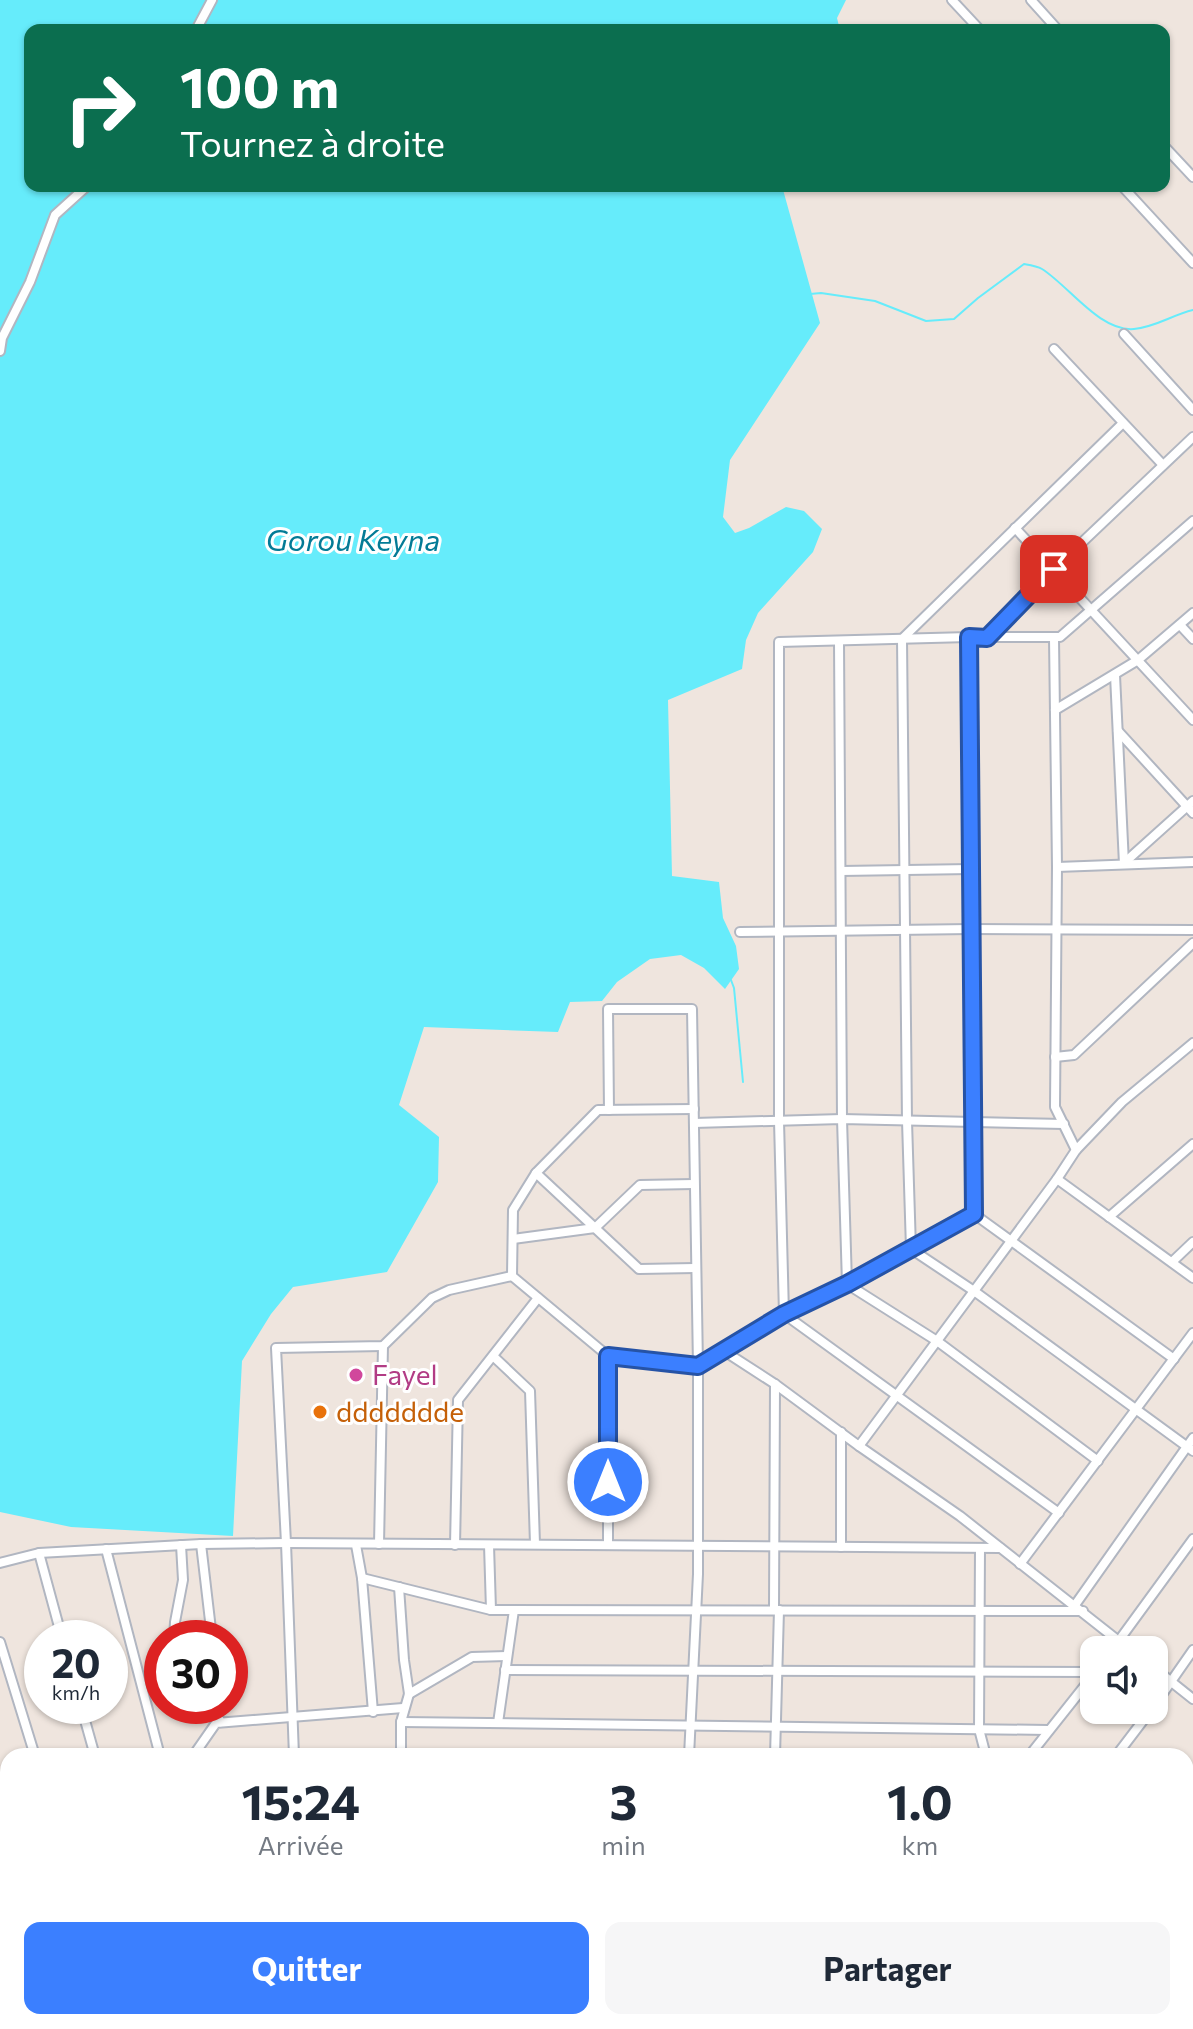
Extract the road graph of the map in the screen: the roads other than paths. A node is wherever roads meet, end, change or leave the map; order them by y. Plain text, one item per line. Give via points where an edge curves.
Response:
1 (212, 0) edge
2 (952, 0) edge
3 (1031, 0) edge
4 (199, 24) edge
5 (974, 24) edge
6 (1053, 24) edge
7 (1170, 152) edge
8 (1193, 177) edge
9 (80, 192) edge
10 (1128, 192) edge
11 (1193, 263) edge
12 (1124, 334) dead end
13 (1054, 349) dead end
14 (0, 351) edge
15 (1193, 410) edge
16 (1123, 423) junction
17 (1192, 440) edge
18 (1163, 465) junction
19 (1193, 521) edge
20 (1015, 528) junction
21 (1054, 569) junction
22 (1091, 610) junction
23 (1193, 613) edge
24 (1180, 625) junction
25 (969, 637) junction
26 (987, 638) junction
27 (1054, 638) junction
28 (902, 639) junction
29 (1193, 639) edge
30 (839, 641) junction
31 (1138, 660) junction
32 (1115, 675) junction
33 (1055, 710) junction
34 (1193, 720) edge
35 (1118, 730) junction
36 (1191, 807) edge
37 (1193, 862) edge
38 (1124, 864) junction
39 (1057, 867) junction
40 (971, 869) junction
41 (904, 870) junction
42 (841, 871) junction
43 (971, 929) junction
44 (842, 930) junction
45 (905, 930) junction
46 (1057, 930) junction
47 (1193, 930) edge
48 (779, 931) junction
49 (740, 932) dead end
50 (1193, 943) edge
51 (1193, 1043) edge
52 (1055, 1057) junction
53 (694, 1109) junction
54 (609, 1110) junction
55 (842, 1119) junction
56 (779, 1121) junction
57 (907, 1121) junction
58 (973, 1121) junction
59 (694, 1123) junction
60 (1064, 1124) junction
61 (1193, 1144) edge
62 (1076, 1150) junction
63 (536, 1173) junction
64 (1057, 1179) junction
65 (694, 1184) junction
66 (974, 1214) junction
67 (1109, 1217) junction
68 (595, 1228) junction
69 (513, 1239) junction
70 (1011, 1241) junction
71 (1193, 1242) edge
72 (911, 1249) junction
73 (1172, 1262) junction
74 (695, 1268) junction
75 (512, 1276) junction
76 (1193, 1278) edge
77 (847, 1284) junction
78 (974, 1291) junction
79 (538, 1298) junction
80 (784, 1314) junction
81 (1193, 1333) edge
82 (937, 1341) junction
83 (383, 1346) junction
84 (724, 1351) junction
85 (493, 1356) junction
86 (608, 1356) junction
87 (1174, 1359) junction
88 (698, 1366) junction
89 (775, 1384) junction
90 (896, 1396) junction
91 (1136, 1409) junction
92 (841, 1432) junction
93 (1193, 1438) edge
94 (859, 1446) junction
95 (1190, 1448) edge
96 (1098, 1461) junction
97 (1059, 1513) junction
98 (1193, 1539) edge
99 (286, 1543) junction
100 (201, 1544) junction
101 (379, 1544) junction
102 (535, 1544) junction
103 (181, 1545) junction
104 (356, 1545) junction
105 (455, 1545) junction
106 (489, 1545) junction
107 (608, 1545) junction
108 (697, 1546) junction
109 (774, 1546) junction
110 (841, 1547) junction
111 (980, 1548) junction
112 (1000, 1548) junction
113 (106, 1549) junction
114 (39, 1553) junction
115 (0, 1563) edge
116 (1020, 1564) junction
117 (362, 1578) junction
118 (399, 1587) junction
119 (1079, 1608) junction
120 (491, 1610) junction
121 (514, 1610) junction
122 (696, 1610) junction
123 (777, 1610) junction
124 (980, 1611) junction
125 (57, 1620) edge
126 (175, 1620) edge
127 (210, 1620) edge
128 (1112, 1636) edge
129 (1122, 1636) edge
130 (0, 1642) edge
131 (1193, 1650) edge
132 (507, 1656) junction
133 (505, 1670) junction
134 (693, 1671) junction
135 (777, 1671) junction
136 (980, 1672) junction
137 (1080, 1673) edge
138 (1168, 1679) edge
139 (1172, 1682) junction
140 (1168, 1687) edge
141 (1080, 1690) edge
142 (409, 1694) junction
143 (1193, 1699) edge
144 (403, 1708) junction
145 (373, 1712) junction
146 (292, 1717) junction
147 (248, 1720) edge
148 (401, 1722) junction
149 (498, 1723) junction
150 (86, 1724) edge
151 (215, 1724) edge
152 (1140, 1724) edge
153 (690, 1725) junction
154 (776, 1727) junction
155 (979, 1729) junction
156 (1048, 1730) junction
157 (33, 1748) edge
158 (93, 1748) edge
159 (158, 1748) edge
160 (199, 1748) edge
161 (294, 1748) edge
162 (401, 1748) edge
163 (689, 1748) edge
164 (775, 1748) edge
165 (984, 1748) edge
166 (1035, 1748) edge
167 (1122, 1748) edge

1 - 4 street
2 - 5 street
3 - 6 street
7 - 8 street
9 - 14 street via 55,215
10 - 11 street
12 - 15 street
13 - 16 street
16 - 18 street
16 - 20 street
17 - 18 street
18 - 21 street
19 - 22 street
20 - 21 street
20 - 28 street
21 - 22 street
21 - 26 street
22 - 27 street
22 - 31 street
23 - 24 street
24 - 29 street
24 - 31 street
25 - 26 street
25 - 28 street
25 - 40 street
26 - 27 street
27 - 33 street
28 - 30 street
28 - 41 street
30 - 42 street
30 - 48 street via 779,642
31 - 32 street
31 - 34 street
32 - 33 street
32 - 35 street
33 - 39 street
35 - 36 street
35 - 38 street
36 - 38 street
37 - 38 street
38 - 39 street
39 - 46 street
40 - 41 street
40 - 43 street
41 - 42 street
41 - 45 street
42 - 44 street
43 - 45 street
43 - 46 street
43 - 58 street
44 - 45 street
44 - 48 street
44 - 55 street
45 - 57 street
46 - 47 street
46 - 52 street
48 - 49 street
48 - 56 street
50 - 52 street via 1074,1055
51 - 62 street via 1122,1102
52 - 60 street via 1055,1107
53 - 54 street
53 - 54 street via 692,1009 608,1009
53 - 59 street
54 - 63 street via 598,1110
55 - 56 street
55 - 57 street
55 - 77 street
56 - 59 street
56 - 80 street
57 - 58 street
57 - 72 street
58 - 60 street
58 - 66 street
59 - 65 street
60 - 62 street
61 - 67 street
62 - 64 street
63 - 68 street
63 - 69 street via 513,1210
64 - 67 street
64 - 70 street
65 - 68 street via 640,1185
65 - 74 street
66 - 70 street
66 - 72 street
67 - 73 street
68 - 69 street
68 - 74 street via 639,1269
69 - 75 street
70 - 78 street
70 - 87 street
71 - 73 street
72 - 77 street
72 - 78 street
73 - 76 street
74 - 88 street
75 - 79 street
75 - 83 street via 432,1298
77 - 80 street
77 - 82 street
78 - 82 street
78 - 91 street
79 - 85 street
79 - 86 street
80 - 84 street
80 - 90 street
81 - 87 street
82 - 90 street
82 - 96 street
83 - 99 street via 276,1348
83 - 101 street
84 - 88 street
84 - 89 street
85 - 102 street via 530,1391
85 - 105 street via 458,1400
86 - 88 street
86 - 107 street
87 - 91 street
88 - 108 street
89 - 92 street
89 - 109 street
90 - 94 street
90 - 97 street
91 - 95 street
91 - 96 street
92 - 94 street
92 - 110 street
93 - 95 street
94 - 112 street
95 - 119 street
96 - 97 street
97 - 116 street
98 - 129 street
99 - 100 street
99 - 104 street
99 - 146 street
100 - 103 street
100 - 127 street
101 - 104 street
101 - 105 street
102 - 106 street
102 - 107 street
103 - 113 street
103 - 126 street via 183,1580
104 - 117 street
105 - 106 street
106 - 120 street
107 - 108 street
108 - 109 street
108 - 122 street
109 - 110 street
109 - 123 street
110 - 111 street
111 - 112 street
111 - 124 street
112 - 116 street
113 - 114 street
113 - 159 street
114 - 115 street
114 - 125 street
116 - 119 street
117 - 118 street
117 - 145 street
118 - 120 street
118 - 142 street
119 - 124 street
119 - 128 street
120 - 121 street
121 - 122 street
121 - 132 street
122 - 123 street
122 - 134 street
123 - 124 street
123 - 135 street
124 - 136 street
130 - 157 street
131 - 139 street
132 - 133 street
132 - 142 street via 472,1657
133 - 134 street
133 - 149 street
134 - 135 street
134 - 153 street
135 - 136 street
135 - 154 street
136 - 137 street
136 - 155 street
138 - 139 street
139 - 140 street
139 - 143 street
141 - 156 street
142 - 144 street
144 - 145 street
144 - 148 street
145 - 146 street
146 - 147 street
146 - 161 street
148 - 149 street
148 - 162 street
149 - 153 street
150 - 158 street
151 - 160 street
152 - 167 street
153 - 154 street
153 - 163 street
154 - 155 street
154 - 164 street
155 - 156 street
155 - 165 street
156 - 166 street

